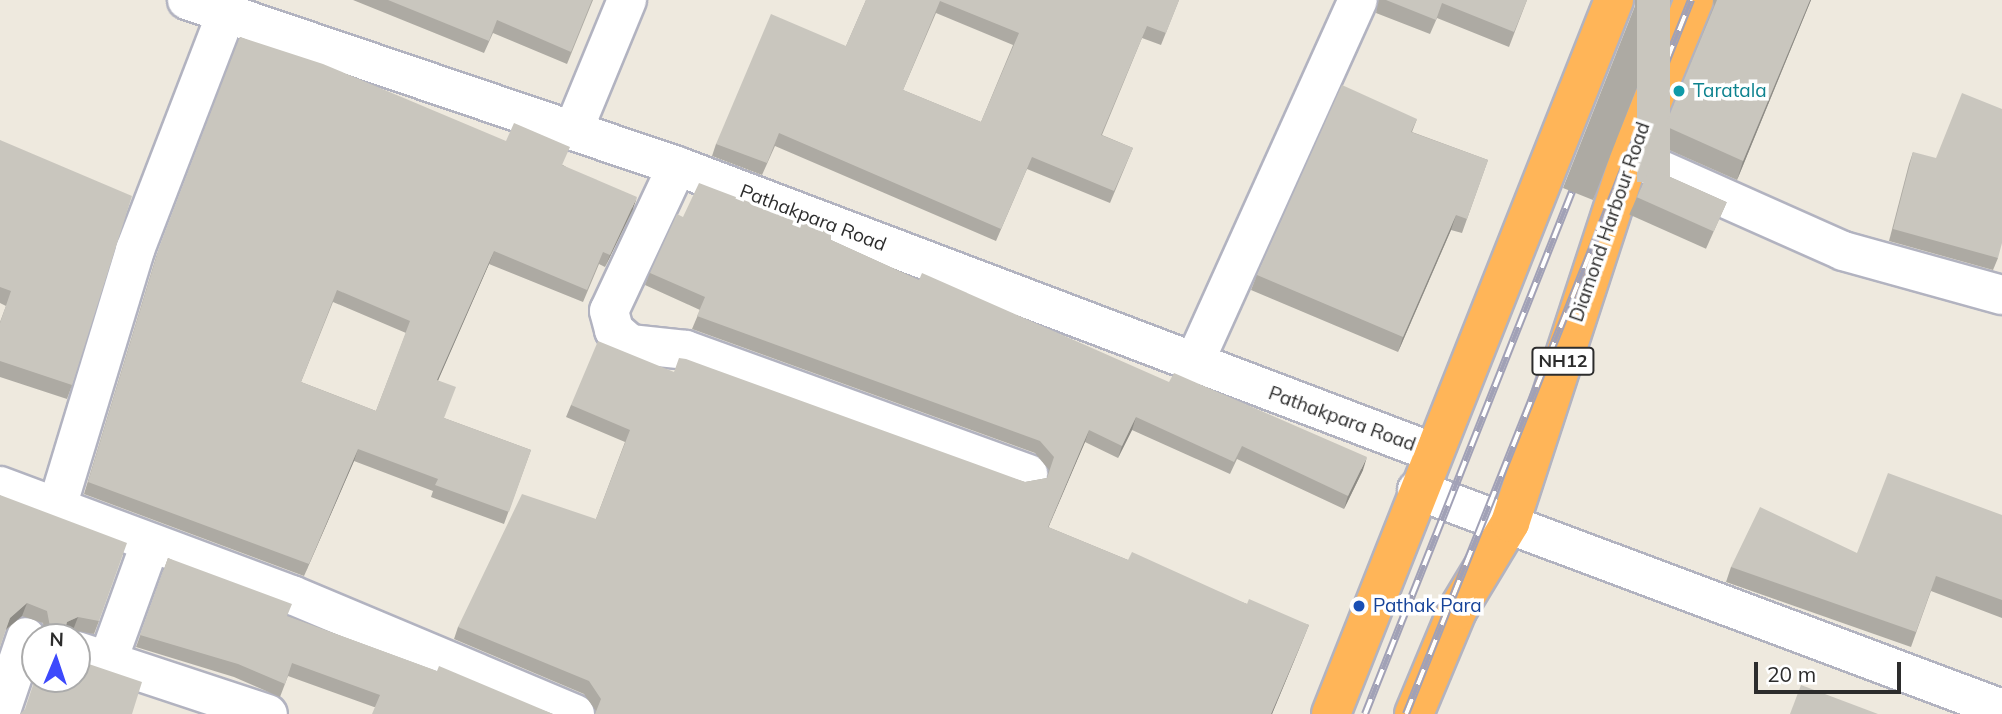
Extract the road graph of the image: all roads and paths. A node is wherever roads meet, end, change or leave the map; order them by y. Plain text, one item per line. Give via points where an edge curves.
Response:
1 (187, 0) edge
2 (627, 0) edge
3 (1358, 0) edge
4 (1614, 0) edge
5 (1694, 0) edge
6 (226, 15) junction
7 (573, 131) junction
8 (1630, 156) junction
9 (677, 166) junction
10 (2002, 295) edge
11 (1194, 363) junction
12 (1432, 452) junction
13 (1028, 474) dead end
14 (0, 486) edge
15 (1417, 490) junction
16 (57, 507) junction
17 (1510, 523) junction
18 (150, 544) junction
19 (20, 634) edge
20 (93, 656) edge
21 (2002, 709) edge
22 (0, 714) edge
23 (268, 714) edge
24 (575, 714) edge
25 (1331, 714) edge
26 (1414, 714) edge

1 - 6 street, Pathakpara Road
2 - 7 street
3 - 11 street
4 - 12 highway
5 - 8 highway, Diamond Harbour Road / NH12
6 - 7 street, Pathakpara Road
6 - 16 street via 135,250
7 - 9 street, Pathakpara Road
8 - 10 street via 1843,251
8 - 17 highway, Diamond Harbour Road / NH12
9 - 11 street, Pathakpara Road
9 - 13 street via 609,311 614,330 630,344 686,350
11 - 12 street, Pathakpara Road
12 - 15 highway
14 - 16 street
15 - 17 street
15 - 25 highway
16 - 18 street
17 - 21 street
17 - 26 highway, Diamond Harbour Road / NH12 via 1457,611
18 - 20 street
18 - 24 street via 292,595
19 - 22 street
20 - 23 street

